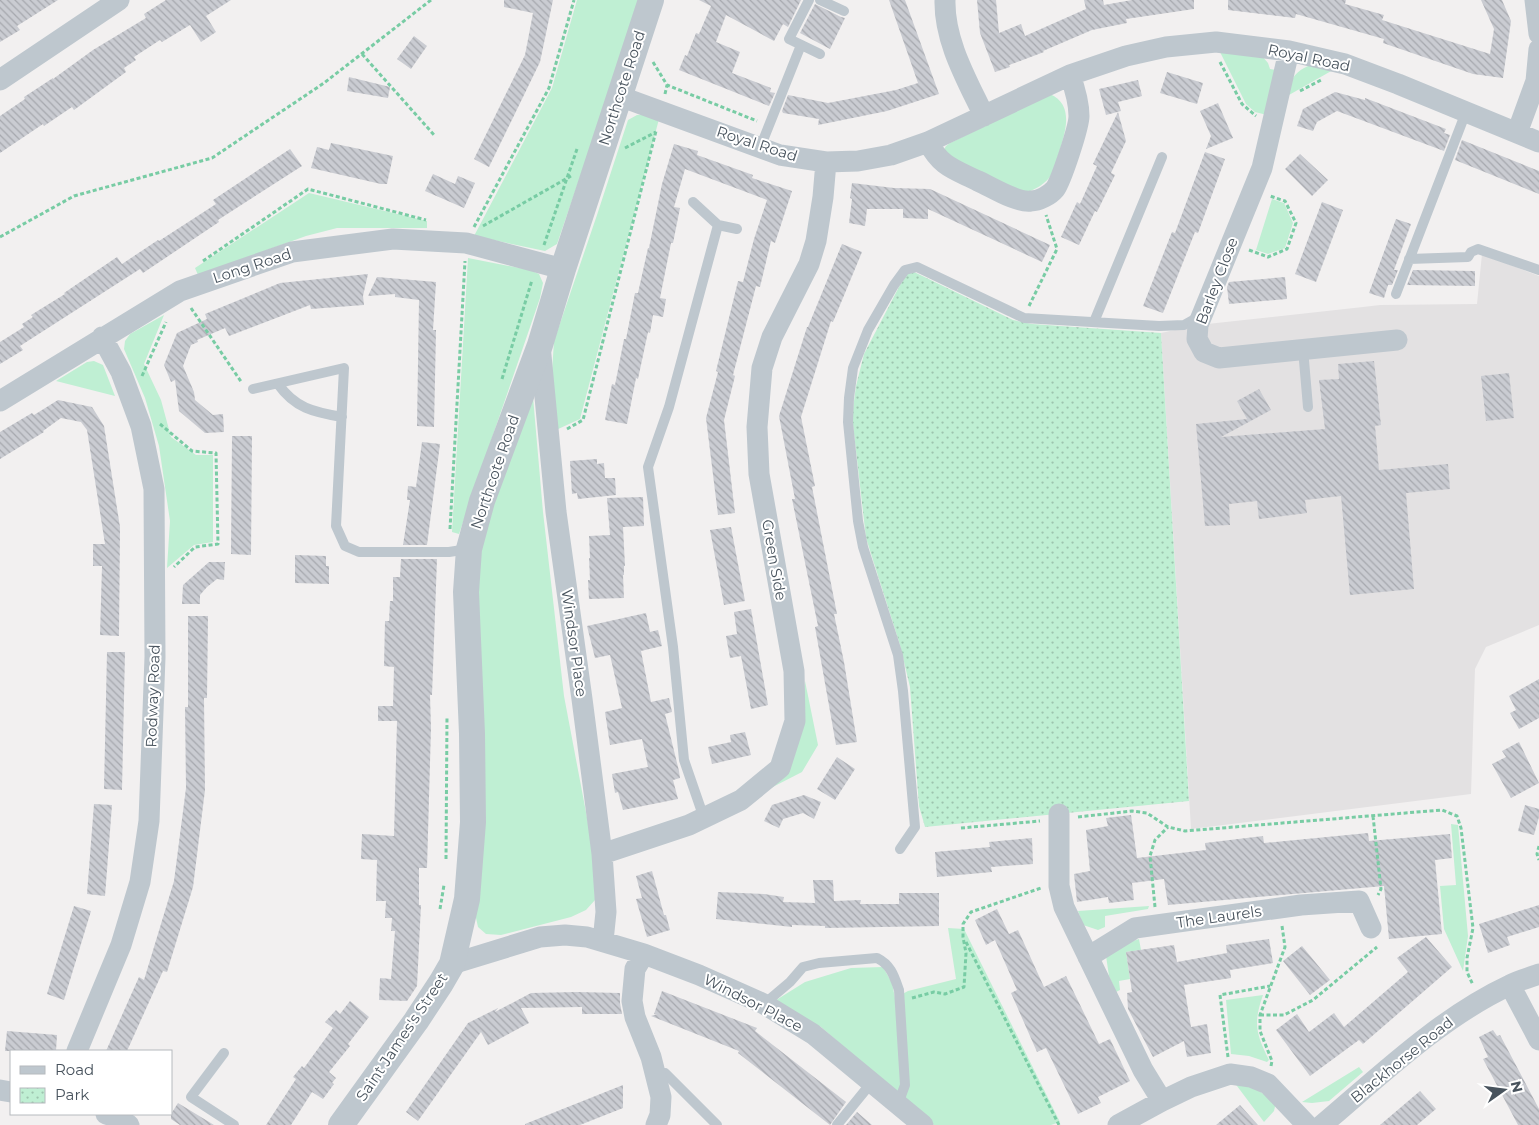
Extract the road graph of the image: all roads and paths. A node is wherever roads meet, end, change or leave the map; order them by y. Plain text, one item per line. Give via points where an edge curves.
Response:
1 (119, 0) edge
2 (431, 0) edge
3 (651, 0) edge
4 (809, 0) edge
5 (820, 0) edge
6 (945, 0) edge
7 (1535, 0) edge
8 (844, 11) dead end
9 (1539, 34) edge
10 (638, 38) junction
11 (1216, 42) junction
12 (801, 46) junction
13 (1539, 49) edge
14 (1289, 51) junction
15 (362, 54) junction
16 (820, 54) dead end
17 (1345, 64) junction
18 (1070, 75) junction
19 (0, 80) edge
20 (619, 96) junction
21 (661, 111) junction
22 (1275, 112) junction
23 (1466, 112) junction
24 (984, 116) junction
25 (769, 126) junction
26 (656, 132) junction
27 (1518, 133) junction
28 (435, 136) dead end
29 (928, 142) junction
30 (1539, 142) edge
31 (760, 148) junction
32 (1162, 157) dead end
33 (600, 160) junction
34 (826, 162) junction
35 (1253, 190) junction
36 (1041, 199) junction
37 (693, 202) dead end
38 (427, 220) dead end
39 (718, 225) junction
40 (737, 229) dead end
41 (471, 233) dead end
42 (0, 237) edge
43 (1231, 243) junction
44 (1409, 259) junction
45 (198, 265) dead end
46 (563, 269) junction
47 (1539, 270) edge
48 (180, 291) junction
49 (1396, 294) dead end
50 (1203, 315) junction
51 (1024, 318) junction
52 (1094, 322) junction
53 (102, 337) junction
54 (1397, 340) dead end
55 (540, 345) junction
56 (1303, 349) junction
57 (278, 384) junction
58 (253, 389) joint
59 (132, 401) junction
60 (0, 402) edge
61 (1308, 407) dead end
62 (342, 417) junction
63 (549, 440) junction
64 (469, 549) junction
65 (154, 585) junction
66 (1373, 816) junction
67 (1059, 817) junction
68 (704, 818) junction
69 (1168, 827) junction
70 (961, 828) dead end
71 (1539, 846) edge
72 (900, 849) dead end
73 (602, 854) junction
74 (1539, 860) edge
75 (1059, 886) junction
76 (1367, 900) junction
77 (1279, 908) junction
78 (1157, 925) junction
79 (1371, 928) joint
80 (963, 937) junction
81 (603, 941) junction
82 (644, 954) junction
83 (1088, 957) junction
84 (452, 964) junction
85 (1539, 974) edge
86 (1510, 985) junction
87 (1271, 986) junction
88 (899, 1001) junction
89 (1482, 1001) junction
90 (764, 1004) junction
91 (1260, 1015) junction
92 (1539, 1040) edge
93 (77, 1050) edge
94 (224, 1053) dead end
95 (665, 1073) dead end
96 (1230, 1074) junction
97 (872, 1082) junction
98 (1268, 1084) junction
99 (1162, 1100) junction
100 (898, 1104) junction
101 (109, 1115) edge
102 (343, 1124) edge
103 (128, 1125) edge
104 (234, 1125) edge
105 (656, 1125) edge
106 (717, 1125) edge
107 (837, 1125) edge
108 (923, 1125) edge
109 (1059, 1125) edge
110 (1118, 1125) edge
111 (1307, 1125) edge
112 (1322, 1125) edge

1 - 19 street
2 - 15 path
3 - 10 street, Northcote Road
4 - 12 lane via 789,40
5 - 8 lane
6 - 24 street via 950,36
7 - 9 street
10 - 20 street, Northcote Road
10 - 25 path via 667,85
11 - 14 street, Royal Road
11 - 18 street, Royal Road via 1142,52
11 - 22 path via 1218,57 1242,104 1253,115
12 - 16 lane
12 - 25 lane
13 - 27 street via 1536,81
14 - 17 street, Royal Road
14 - 22 street, Barley Close
15 - 28 path
15 - 42 path via 212,158 74,196
17 - 22 path
17 - 23 street, Royal Road
18 - 24 street, Royal Road
18 - 36 street via 1077,96 1079,118 1064,171 1055,190
20 - 21 street, Royal Road
20 - 33 street, Northcote Road
21 - 26 path
21 - 31 street, Royal Road
22 - 35 street, Barley Close via 1262,168
23 - 27 street, Royal Road
23 - 44 lane
24 - 29 street, Royal Road
25 - 31 lane
26 - 33 path
26 - 63 path via 583,420
27 - 30 street, Royal Road
29 - 34 street, Royal Road via 891,155
29 - 36 street via 944,164 1016,199 1030,202
31 - 34 street, Royal Road
32 - 52 lane
33 - 41 path
33 - 46 street, Northcote Road
34 - 68 street, Green Side via 816,241 809,264 772,337 762,368 757,428 759,474 794,671 795,721 780,768 741,800
35 - 43 street, Barley Close
35 - 43 path via 1285,201 1296,223 1287,249 1268,257
36 - 51 path via 1057,249
37 - 39 lane
38 - 45 path via 308,189
39 - 40 lane
39 - 68 lane via 669,407 648,467 673,646 684,760
43 - 50 street, Barley Close
44 - 47 lane via 1468,256 1478,249
44 - 49 lane
46 - 48 street, Long Road via 466,243 393,239 292,252
46 - 55 street, Northcote Road
48 - 53 street, Long Road
48 - 58 path via 246,388
48 - 59 path
50 - 52 lane via 1184,325
50 - 56 street, Barley Close via 1197,339 1204,352 1219,358
51 - 52 lane
51 - 72 lane via 917,267 905,270 868,330 853,368 848,422 858,521 863,547 898,655 903,691 915,826
53 - 59 street, Rodway Road
53 - 60 street, Long Road
54 - 56 street, Barley Close
55 - 63 street, Windsor Place
55 - 64 street, Northcote Road via 482,501
56 - 61 lane
57 - 58 lane
57 - 62 lane via 303,408
57 - 62 lane via 344,368
59 - 65 street, Rodway Road via 141,426 154,489
59 - 65 path via 192,450 216,453 218,544 195,547
62 - 64 lane via 336,526 345,546 359,552
63 - 73 street, Windsor Place
64 - 84 street, Northcote Road via 466,592 473,822 468,899
65 - 93 street, Rodway Road via 155,657 149,821 140,882 121,945
66 - 69 path via 1185,831
66 - 76 path via 1380,889
66 - 89 path via 1442,810 1457,816 1473,928 1466,972
67 - 69 path via 1148,812
67 - 70 path
67 - 75 street
68 - 73 street, Green Side
69 - 78 path via 1155,840 1150,856
71 - 74 path
73 - 81 street, Windsor Place via 606,912
75 - 80 path via 1031,890 970,912 963,924
75 - 83 street via 1064,907
76 - 77 street, The Laurels
76 - 79 street
77 - 78 street, The Laurels
77 - 87 path via 1285,947
78 - 83 street, The Laurels via 1135,928
79 - 91 path via 1383,942 1313,1000 1284,1015
80 - 88 path via 966,954 964,987 945,994 934,992
80 - 109 path
81 - 82 street, Saint James's Street
81 - 84 street, Saint James's Street via 565,935 540,937
82 - 90 street, Windsor Place
82 - 105 street via 635,969 632,1001 661,1097
83 - 99 street via 1143,1070
84 - 102 street, Saint James's Street
85 - 86 street, Blackhorse Road
86 - 89 street, Blackhorse Road
86 - 92 street
87 - 91 path
87 - 96 path via 1220,995
88 - 90 lane via 894,977 886,962 877,958 803,967
88 - 100 lane via 905,1085
89 - 112 street, Blackhorse Road via 1418,1043
90 - 97 street, Windsor Place via 813,1034
91 - 98 path via 1260,1031 1272,1061
94 - 104 lane via 191,1097
95 - 106 lane
96 - 98 street
96 - 99 street
97 - 100 street, Windsor Place
97 - 107 lane
98 - 111 street
99 - 110 street
100 - 108 street, Windsor Place
101 - 103 street

